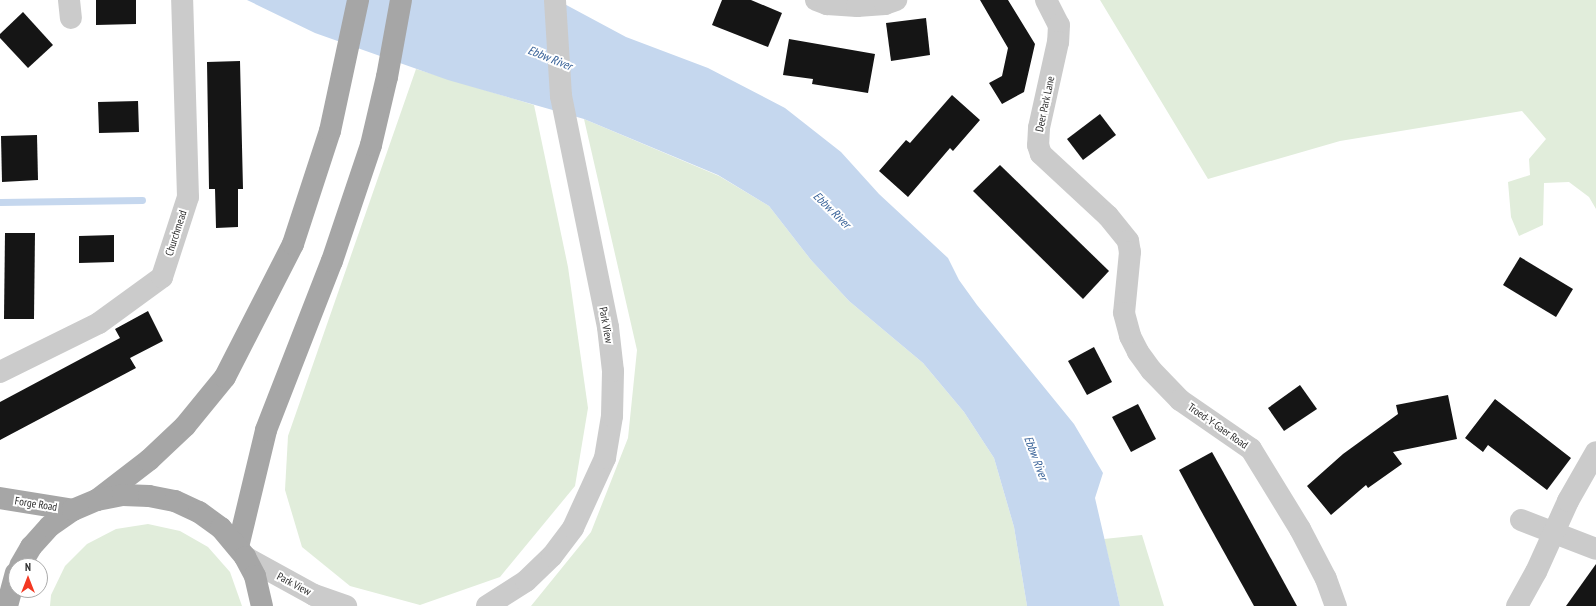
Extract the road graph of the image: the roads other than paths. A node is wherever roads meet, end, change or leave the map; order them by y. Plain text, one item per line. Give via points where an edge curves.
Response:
1 (182, 0) edge
2 (358, 0) edge
3 (400, 0) edge
4 (555, 0) edge
5 (816, 0) edge
6 (896, 0) edge
7 (1046, 0) edge
8 (1130, 246) joint
9 (2, 367) edge
10 (1596, 452) edge
11 (0, 498) edge
12 (97, 500) junction
13 (72, 510) junction
14 (1521, 520) dead end
15 (1554, 534) junction
16 (1596, 549) edge
17 (242, 552) junction
18 (24, 558) edge
19 (262, 606) edge
20 (346, 606) edge
21 (487, 606) edge
22 (1336, 606) edge
23 (1517, 606) edge

1 - 9 street, Churchmead via 188,197 162,277 98,323
2 - 12 main road via 330,131 293,244 225,377 185,426 149,460
3 - 17 main road via 387,77 371,144 334,253 266,430
4 - 21 street, Park View via 561,96 576,180 608,327 613,371 612,416 606,458 573,528 552,556 526,581
5 - 6 street via 827,4 857,6 885,4
7 - 8 street, Deer Park Lane via 1059,25 1038,145 1047,162 1108,216 1122,231
8 - 22 street, Troed-Y-Gaer Road via 1124,313 1138,352 1151,370 1180,400 1251,449 1300,529 1326,579
10 - 15 street via 1568,501
11 - 13 main road, Forge Road
12 - 13 main road
12 - 17 main road via 123,495 150,496 175,501 199,512 221,528
13 - 18 main road via 50,526 30,547
14 - 15 street
15 - 16 street
15 - 23 street
17 - 19 main road via 254,576
17 - 20 street, Park View via 314,594

